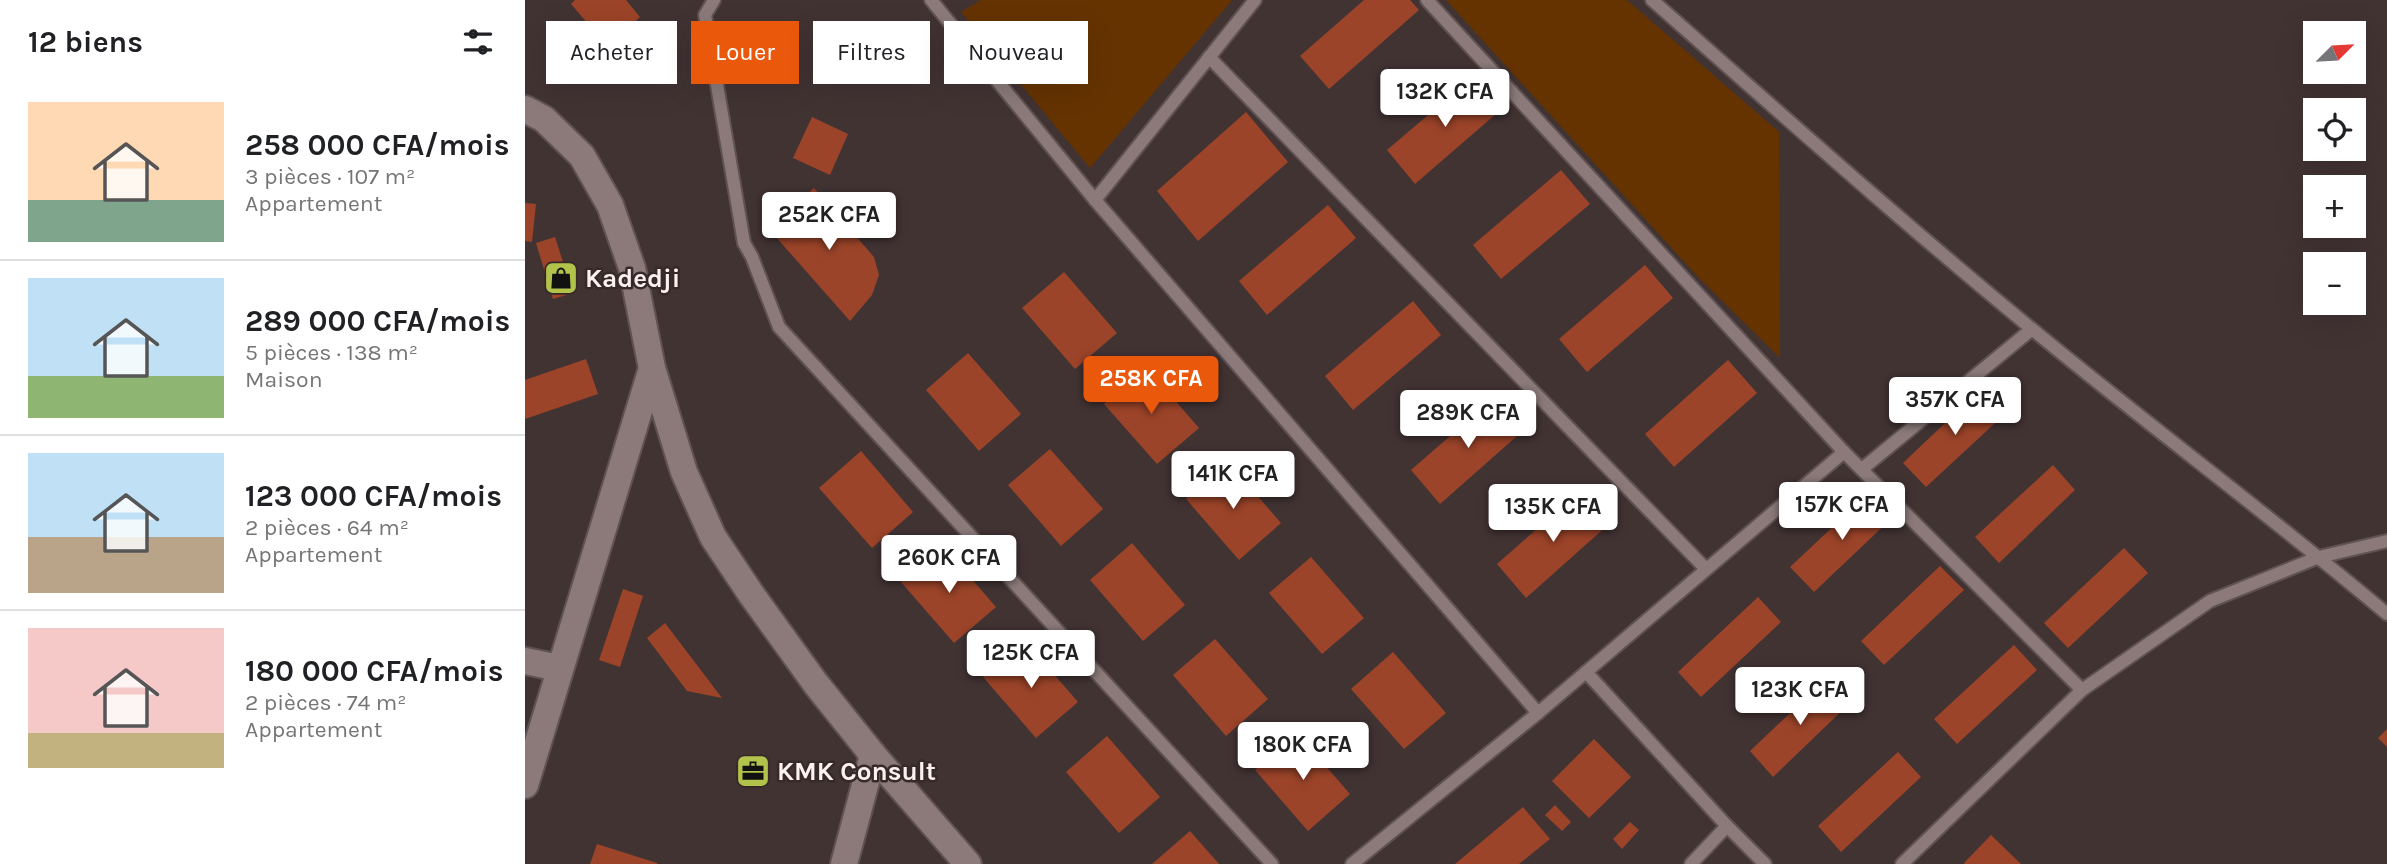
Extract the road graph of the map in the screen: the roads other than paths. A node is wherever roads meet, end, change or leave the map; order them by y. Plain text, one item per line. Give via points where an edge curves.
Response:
1 (714, 0) edge
2 (931, 0) edge
3 (1255, 0) edge
4 (1427, 0) edge
5 (1652, 0) edge
6 (1209, 57) junction
7 (525, 108) edge
8 (1095, 200) junction
9 (2032, 329) junction
10 (652, 368) junction
11 (1844, 452) junction
12 (1861, 470) junction
13 (2387, 541) edge
14 (2319, 557) junction
15 (1706, 569) junction
16 (2387, 614) edge
17 (525, 662) edge
18 (559, 668) junction
19 (1586, 672) junction
20 (2082, 690) junction
21 (1538, 713) junction
22 (873, 755) junction
23 (525, 785) edge
24 (1727, 826) junction
25 (843, 864) edge
26 (968, 864) edge
27 (1272, 864) edge
28 (1352, 864) edge
29 (1691, 864) edge
30 (1765, 864) edge
31 (1902, 864) edge

1 - 27 lane via 705,15 744,243 779,327
2 - 8 lane
3 - 6 lane
4 - 11 lane
5 - 9 lane
6 - 8 lane
6 - 15 lane
7 - 10 street via 544,119 582,156 610,205 632,268
8 - 21 lane
9 - 12 lane
9 - 14 lane
10 - 18 street
10 - 22 street via 684,472 713,537 816,684
11 - 12 lane
11 - 15 lane
12 - 20 lane
13 - 14 lane
14 - 16 lane
14 - 20 lane via 2210,601
15 - 19 lane
17 - 18 street
18 - 23 street
19 - 21 lane
19 - 24 lane
20 - 31 lane
21 - 28 lane
22 - 25 street
22 - 26 street
24 - 29 lane
24 - 30 lane

